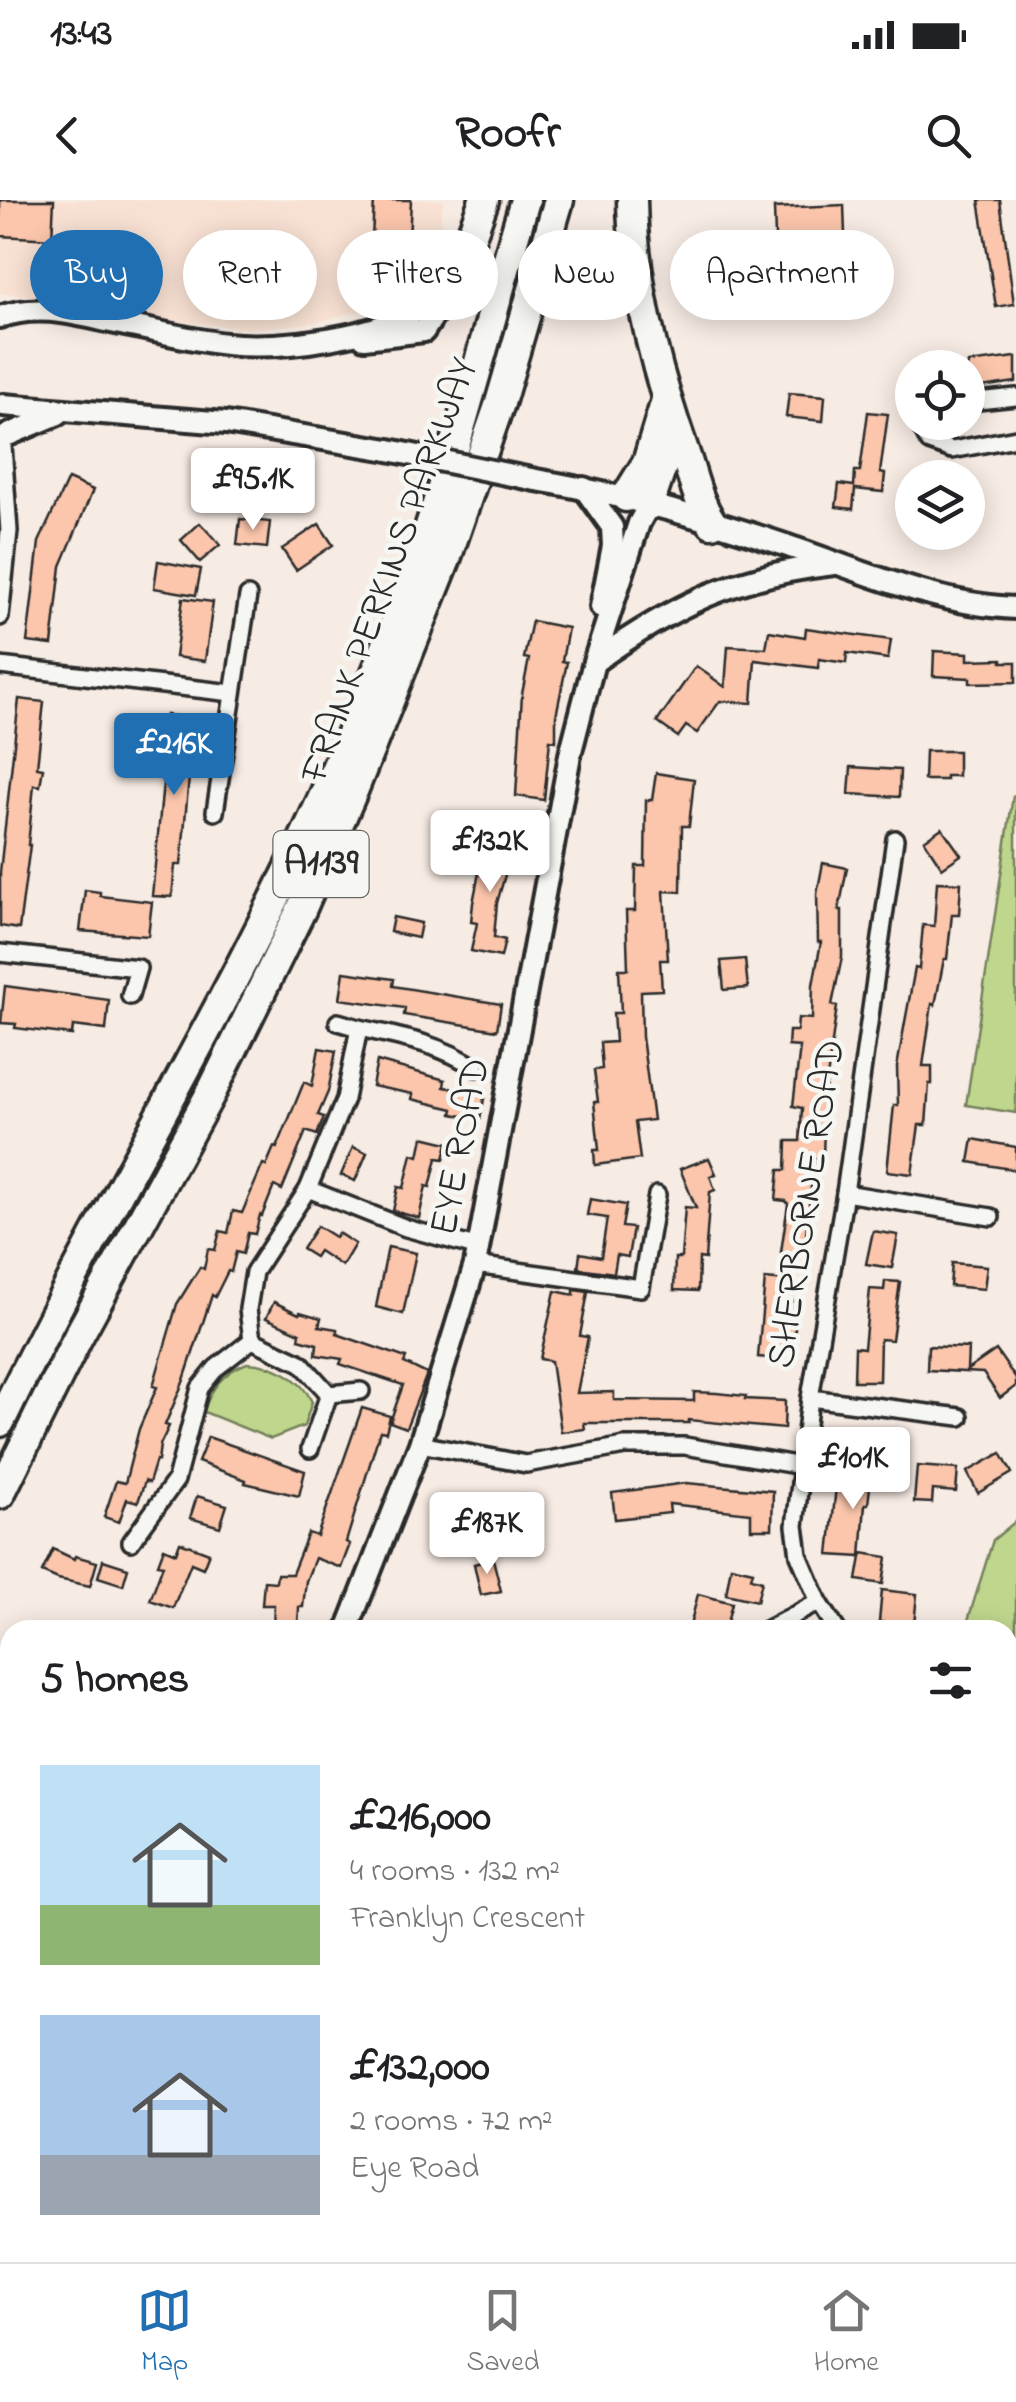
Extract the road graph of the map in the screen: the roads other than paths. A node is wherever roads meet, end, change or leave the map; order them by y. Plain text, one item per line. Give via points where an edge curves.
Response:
1 (484, 200) edge
2 (526, 200) edge
3 (558, 200) edge
4 (632, 200) edge
5 (473, 230) edge
6 (0, 317) edge
7 (431, 320) edge
8 (1016, 397) edge
9 (985, 400) edge
10 (2, 403) edge
11 (69, 410) junction
12 (670, 412) junction
13 (1016, 438) edge
14 (928, 440) edge
15 (4, 444) edge
16 (584, 488) junction
17 (4, 489) edge
18 (638, 501) junction
19 (712, 523) junction
20 (839, 564) junction
21 (248, 596) dead end
22 (1016, 608) edge
23 (0, 617) edge
24 (594, 662) junction
25 (0, 666) edge
26 (232, 693) junction
27 (215, 812) dead end
28 (896, 839) dead end
29 (0, 952) edge
30 (130, 996) dead end
31 (338, 1022) dead end
32 (359, 1028) junction
33 (476, 1068) dead end
34 (308, 1189) junction
35 (845, 1192) junction
36 (658, 1195) dead end
37 (991, 1217) dead end
38 (477, 1257) junction
39 (252, 1340) junction
40 (361, 1391) dead end
41 (328, 1394) junction
42 (810, 1398) junction
43 (960, 1417) dead end
44 (0, 1422) edge
45 (420, 1444) junction
46 (310, 1449) dead end
47 (802, 1466) junction
48 (0, 1494) edge
49 (130, 1542) dead end
50 (818, 1602) junction
51 (351, 1620) edge
52 (785, 1620) edge
53 (831, 1620) edge

1 - 5 highway
2 - 44 highway, FRANK PERKINS PARKWAY / A1139 via 420,556 330,780 179,1086
3 - 48 highway, FRANK PERKINS PARKWAY / A1139 via 500,403 353,791 212,1090
4 - 12 highway via 644,299
6 - 7 street via 20,310 61,312 232,345 385,338 424,332
8 - 9 street
10 - 11 street
10 - 15 street
11 - 15 street via 32,422
11 - 16 street, bridge via 226,423
12 - 18 highway
12 - 19 highway via 698,502
13 - 14 street via 952,450
15 - 17 street
16 - 18 street
16 - 24 street, EYE ROAD via 612,527
17 - 23 street via 9,531
18 - 19 street
18 - 24 street, EYE ROAD via 640,523
19 - 20 street
20 - 22 street via 922,593
20 - 24 street via 742,580 664,617
21 - 26 street
24 - 38 street, EYE ROAD via 570,755
25 - 26 street
26 - 27 street
28 - 35 street, SHERBORNE ROAD
29 - 30 street via 138,968
31 - 32 street
32 - 33 street via 447,1051
32 - 34 street via 344,1099
34 - 38 street
34 - 39 street via 254,1272
35 - 37 street
35 - 42 street, SHERBORNE ROAD
36 - 38 street via 641,1288
38 - 45 street, EYE ROAD
39 - 41 street via 301,1363
39 - 49 street via 200,1388 176,1480
40 - 41 street
41 - 46 street
42 - 43 street
42 - 47 street, SHERBORNE ROAD
45 - 47 street via 526,1464 625,1446 685,1446
45 - 51 street, EYE ROAD
47 - 50 street, SHERBORNE ROAD via 795,1526
50 - 52 street
50 - 53 street, SHERBORNE ROAD

